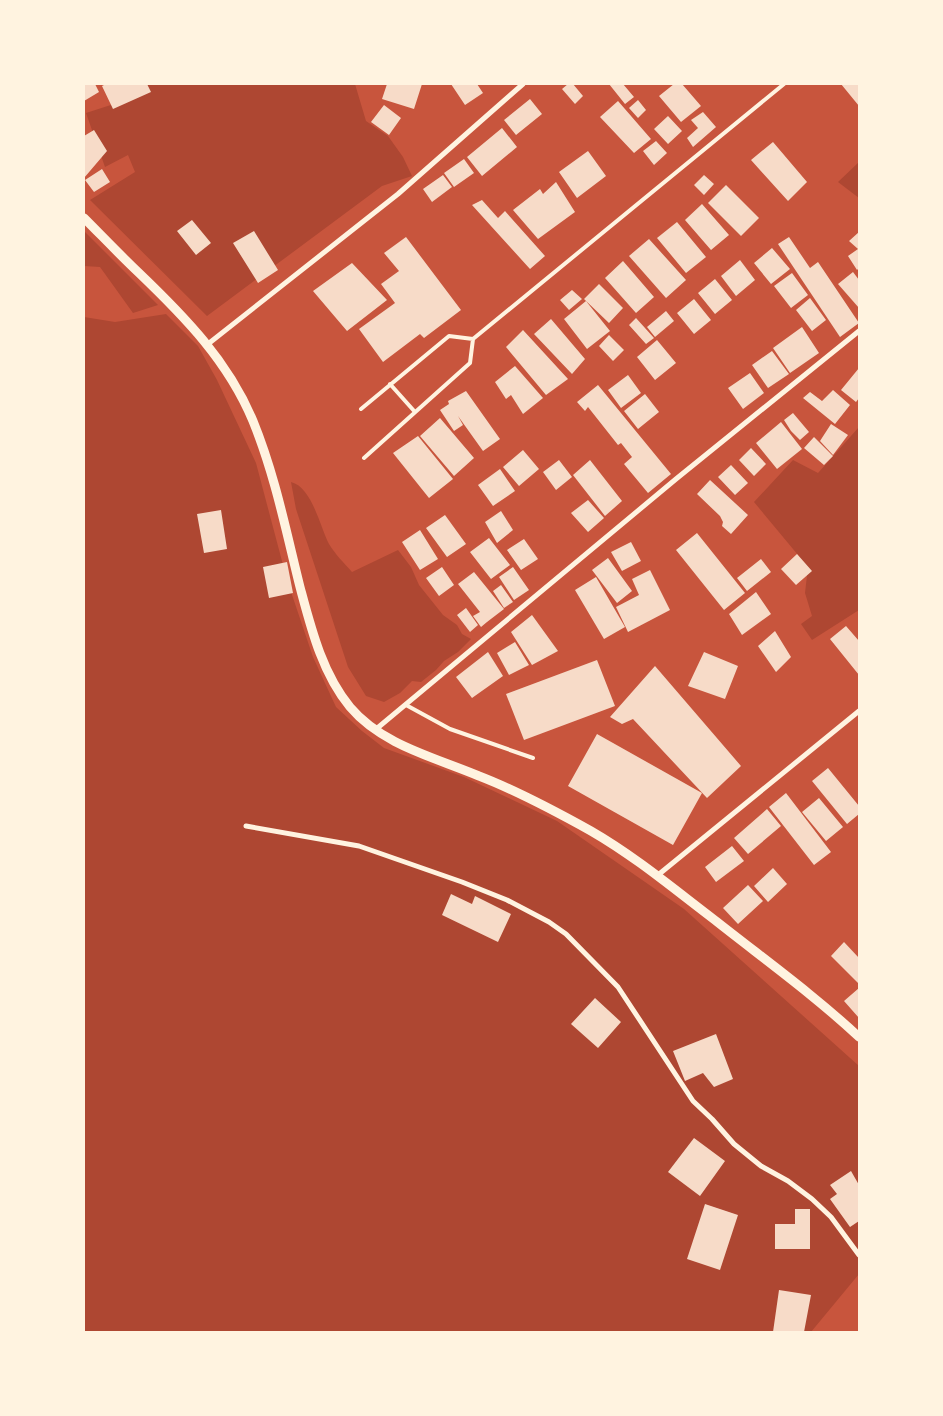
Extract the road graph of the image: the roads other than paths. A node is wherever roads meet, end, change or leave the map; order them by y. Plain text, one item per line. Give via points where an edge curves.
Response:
1 (523, 84) edge
2 (784, 84) edge
3 (84, 218) edge
4 (859, 331) edge
5 (473, 339) junction
6 (208, 344) junction
7 (390, 384) junction
8 (361, 409) dead end
9 (415, 412) junction
10 (364, 458) dead end
11 (406, 705) junction
12 (859, 711) edge
13 (375, 730) junction
14 (534, 758) dead end
15 (246, 826) dead end
16 (658, 875) junction
17 (859, 1037) edge
18 (859, 1255) edge

1 - 6 street via 398,194
2 - 5 lane
3 - 6 street via 163,294
4 - 11 street
5 - 7 lane via 449,336
5 - 9 lane via 470,363
6 - 13 street via 242,396 262,443 320,652 350,707
7 - 8 lane
7 - 9 lane
9 - 10 lane
11 - 13 street
11 - 14 lane via 450,729
12 - 16 street
13 - 16 street via 411,749 482,776 552,809 616,845
15 - 18 street via 359,846 507,900 549,922 566,934 618,987 693,1102 734,1144 812,1199 831,1217
16 - 17 street via 829,1009

